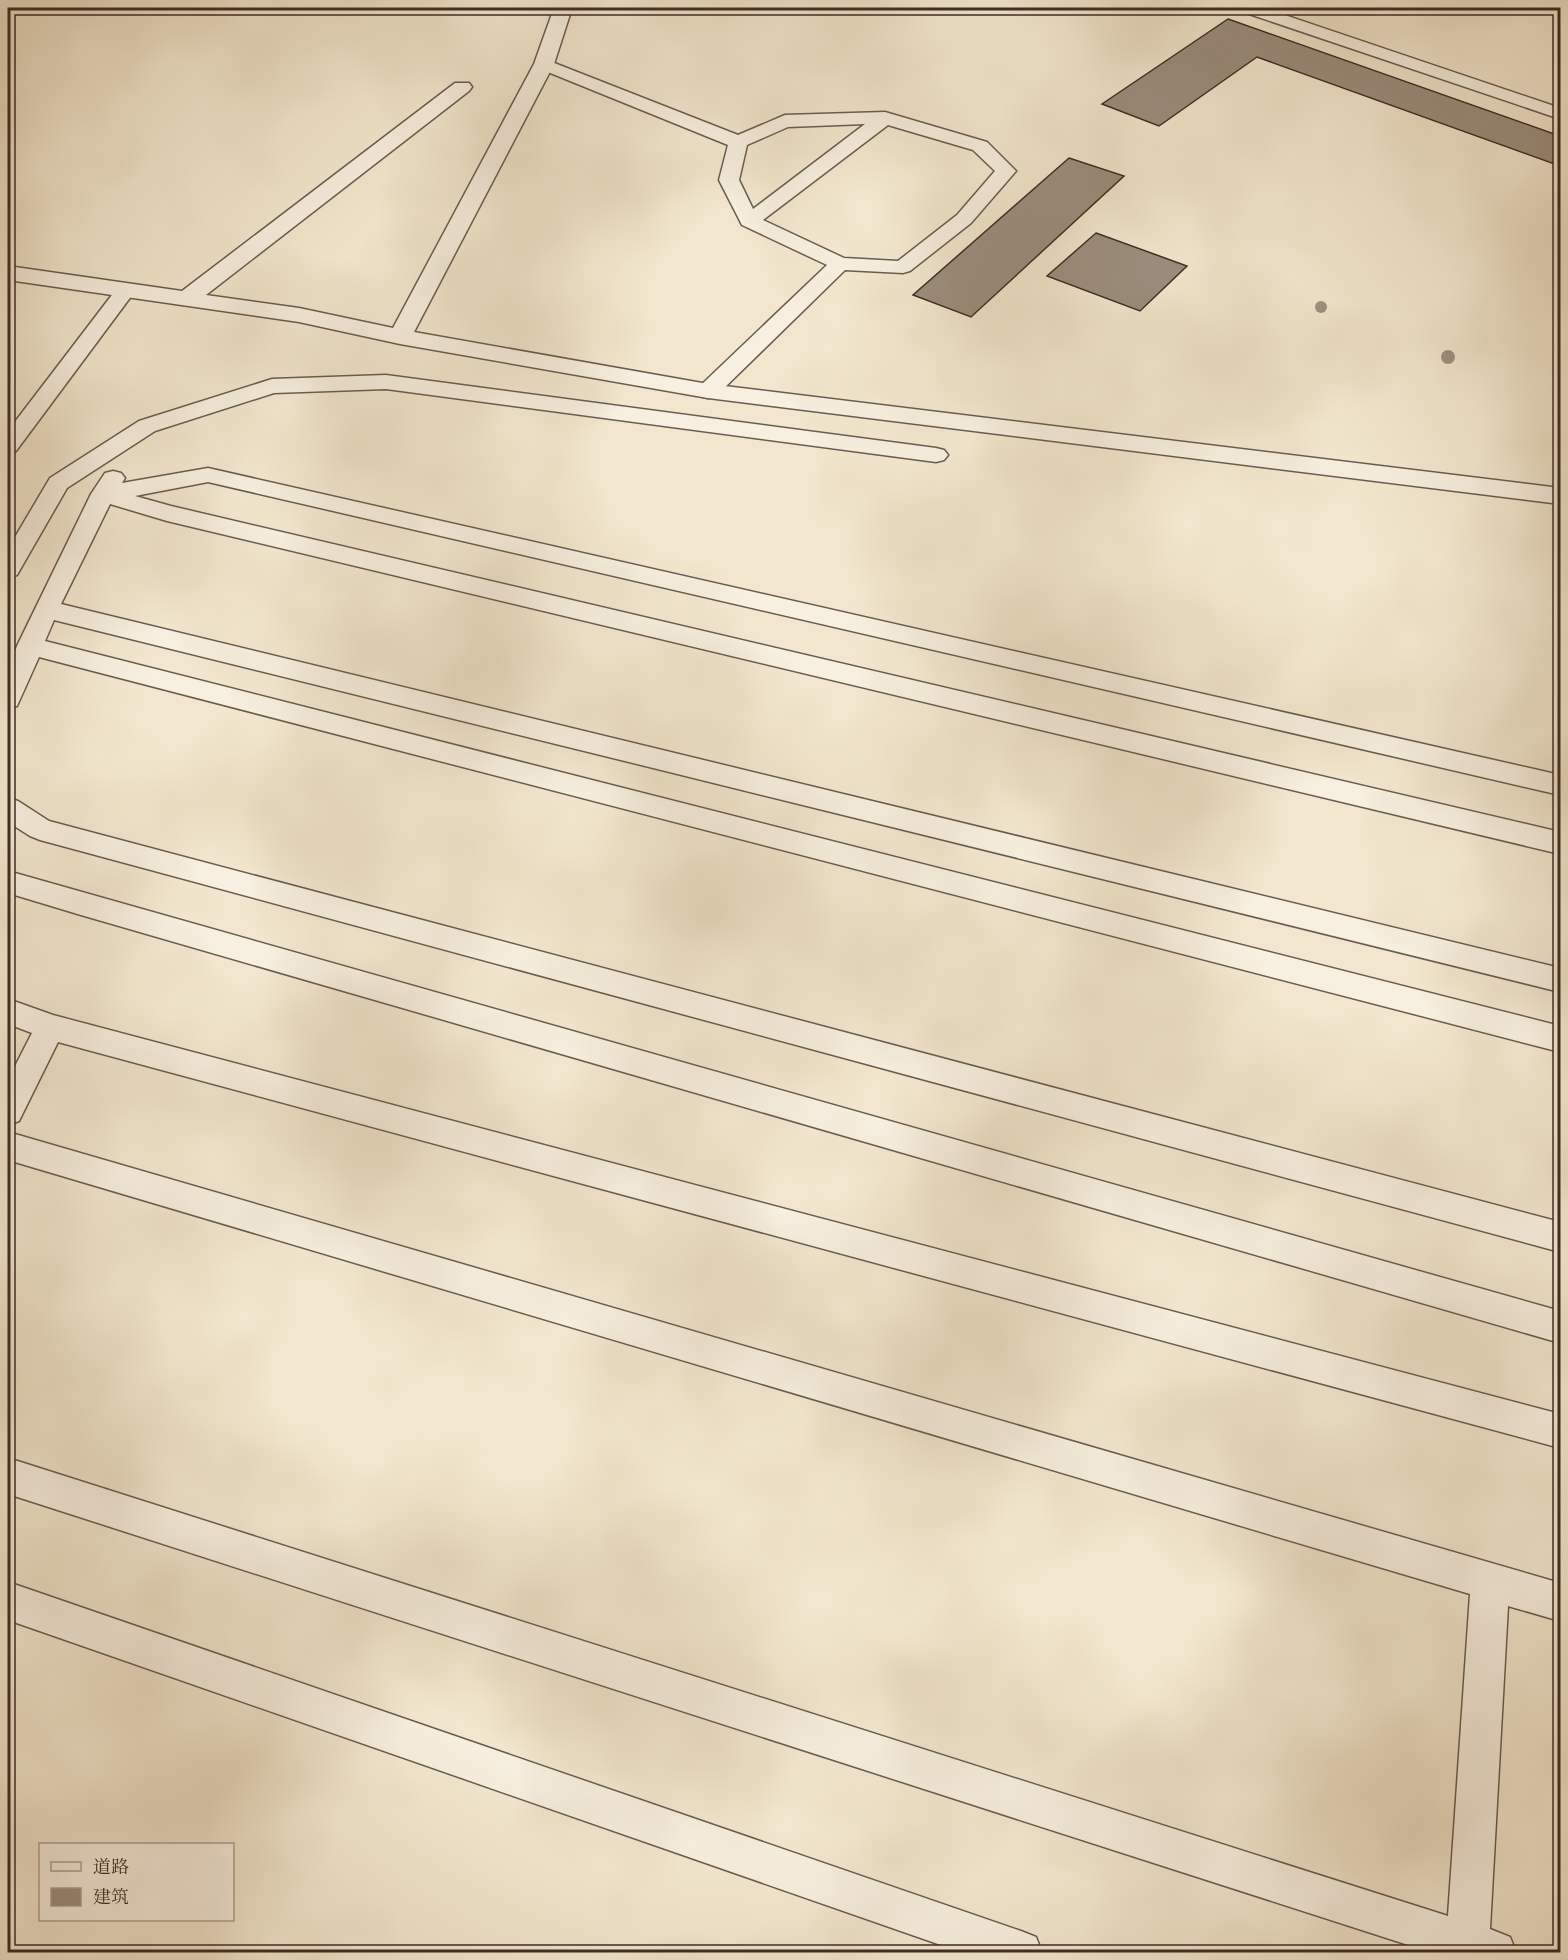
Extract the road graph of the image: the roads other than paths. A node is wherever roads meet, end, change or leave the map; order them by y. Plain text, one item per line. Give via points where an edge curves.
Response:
1 (563, 8) edge
2 (1249, 8) edge
3 (544, 64) junction
4 (462, 87) dead end
5 (1560, 114) edge
6 (885, 118) junction
7 (738, 142) junction
8 (749, 221) junction
9 (840, 264) junction
10 (8, 273) edge
11 (125, 291) junction
12 (184, 300) junction
13 (400, 337) junction
14 (708, 391) junction
15 (147, 426) junction
16 (8, 446) edge
17 (936, 455) dead end
18 (103, 494) junction
19 (1560, 496) edge
20 (8, 569) edge
21 (46, 609) junction
22 (30, 646) junction
23 (8, 699) edge
24 (1560, 786) edge
25 (8, 808) edge
26 (1560, 843) edge
27 (8, 882) edge
28 (1560, 980) edge
29 (8, 1011) edge
30 (50, 1027) junction
31 (1560, 1039) edge
32 (8, 1111) edge
33 (8, 1146) edge
34 (1560, 1237) edge
35 (1560, 1327) edge
36 (1560, 1431) edge
37 (8, 1476) edge
38 (1490, 1581) junction
39 (8, 1601) edge
40 (1560, 1602) edge
41 (1477, 1950) edge
42 (1021, 1953) edge

1 - 3 street
2 - 5 lane
3 - 7 lane
3 - 13 street
4 - 12 street
6 - 7 lane via 785,121
6 - 8 lane
6 - 9 lane via 980,146 1006,171 964,219 903,267
7 - 8 lane via 729,180
8 - 9 lane
9 - 14 lane
10 - 11 street
11 - 12 street
11 - 16 lane
12 - 13 street via 299,315
13 - 14 street
14 - 19 street
15 - 17 lane via 272,386 386,382
15 - 18 lane
15 - 20 lane via 58,483
18 - 21 lane
18 - 24 lane via 208,475
18 - 26 lane via 167,513
21 - 22 lane
21 - 28 lane
22 - 23 lane
22 - 31 lane
25 - 34 lane via 40,829
27 - 35 lane
29 - 30 lane
30 - 32 lane
30 - 36 lane
33 - 38 lane
37 - 41 lane
38 - 40 lane
38 - 41 lane
39 - 42 lane

